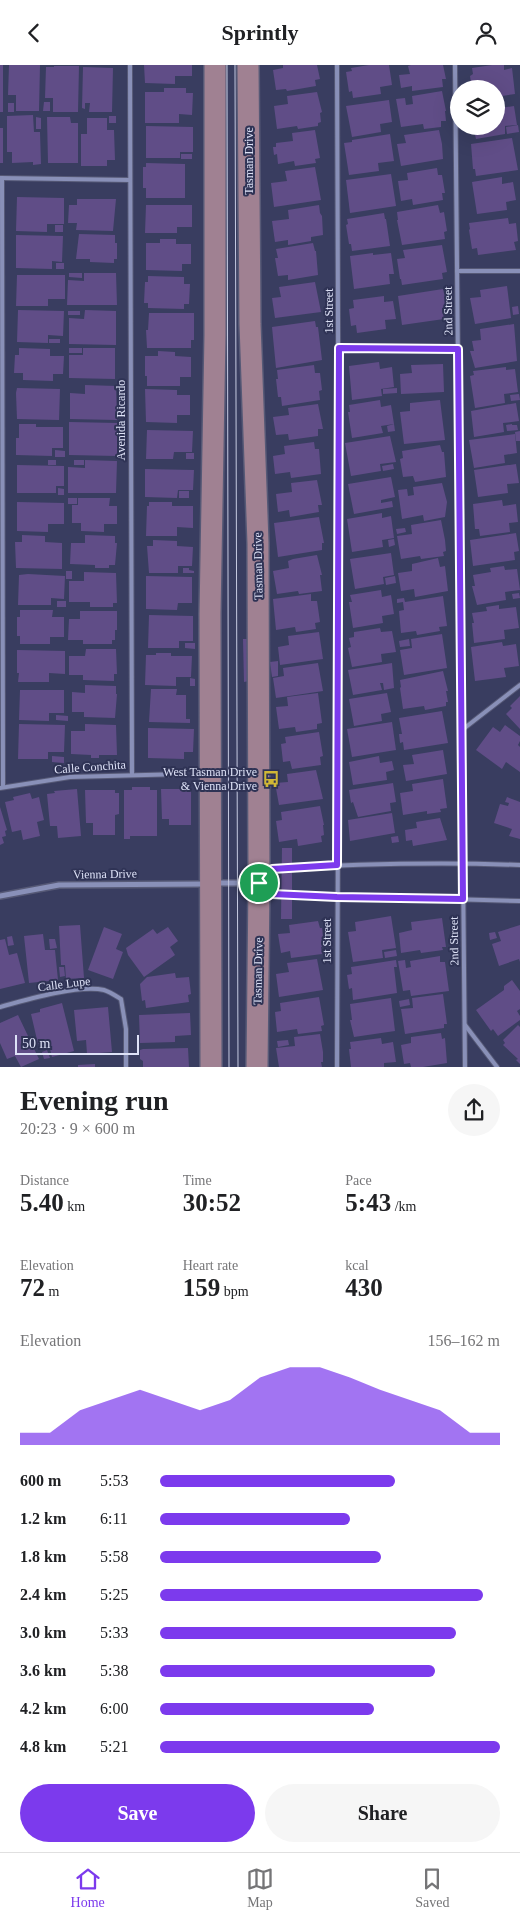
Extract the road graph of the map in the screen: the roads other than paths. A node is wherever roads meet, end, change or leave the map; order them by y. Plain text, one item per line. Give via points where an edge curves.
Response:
1 (130, 65) edge
2 (215, 65) edge
3 (248, 65) edge
4 (337, 65) edge
5 (455, 65) edge
6 (1, 177) edge
7 (130, 180) junction
8 (457, 271) junction
9 (520, 271) edge
10 (339, 348) junction
11 (458, 349) junction
12 (520, 685) edge
13 (462, 730) junction
14 (132, 774) junction
15 (182, 774) dead end
16 (2, 787) edge
17 (463, 863) junction
18 (337, 865) junction
19 (520, 865) edge
20 (211, 883) junction
21 (259, 883) junction
22 (0, 896) edge
23 (337, 897) junction
24 (463, 899) junction
25 (520, 901) edge
26 (0, 1007) edge
27 (464, 1025) junction
28 (126, 1067) edge
29 (211, 1067) edge
30 (257, 1067) edge
31 (337, 1067) edge
32 (465, 1067) edge
33 (497, 1067) edge

1 - 7 lane, Avenida Ricardo
2 - 20 street
3 - 21 street, Tasman Drive via 250,324 258,543
4 - 10 lane, 1st Street
5 - 8 lane, 2nd Street
6 - 7 lane
6 - 16 lane
7 - 14 lane, Avenida Ricardo
8 - 9 lane
8 - 11 lane, 2nd Street
10 - 11 lane
10 - 18 lane, 1st Street
11 - 13 lane, 2nd Street
12 - 13 lane
13 - 17 lane, 2nd Street
14 - 15 lane, Calle Conchita
14 - 16 lane, Calle Conchita via 70,777
17 - 18 lane
17 - 19 lane
17 - 24 lane, 2nd Street
18 - 21 lane via 272,869
18 - 23 lane, 1st Street
20 - 21 street, Vienna Drive
20 - 22 street, Vienna Drive via 59,885
20 - 29 street
21 - 23 lane via 272,894
21 - 30 street, Tasman Drive
23 - 24 lane
23 - 31 lane, 1st Street
24 - 25 lane
24 - 27 lane, 2nd Street
26 - 28 lane, Calle Lupe via 38,996 104,990 121,999 126,1029
27 - 32 lane, 2nd Street
27 - 33 lane

